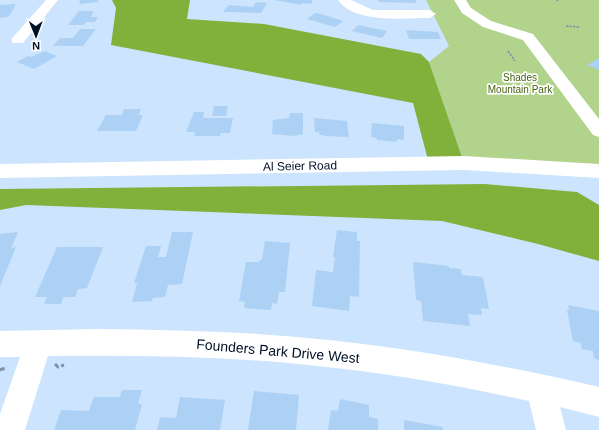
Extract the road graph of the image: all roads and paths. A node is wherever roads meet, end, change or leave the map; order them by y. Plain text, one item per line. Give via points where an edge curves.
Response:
1 (52, 0) edge
2 (344, 0) edge
3 (460, 0) edge
4 (556, 0) edge
5 (559, 0) edge
6 (430, 14) dead end
7 (566, 26) dead end
8 (579, 27) dead end
9 (18, 40) dead end
10 (508, 51) dead end
11 (515, 61) dead end
12 (599, 131) edge
13 (0, 171) edge
14 (599, 171) edge
15 (0, 344) edge
16 (35, 353) junction
17 (67, 364) dead end
18 (0, 370) edge
19 (541, 388) junction
20 (599, 402) edge
21 (10, 430) edge
22 (551, 430) edge

1 - 9 street
2 - 6 street via 359,9 374,13
3 - 12 street via 466,10 487,24 528,37
4 - 5 path
7 - 8 path
10 - 11 path
13 - 14 street, Al Seier Road via 464,163
15 - 16 street, Founders Park Drive West
16 - 17 path via 58,367
16 - 18 path
16 - 19 street, Founders Park Drive West via 126,342 323,352
16 - 21 street
19 - 20 street, Founders Park Drive West
19 - 22 street

